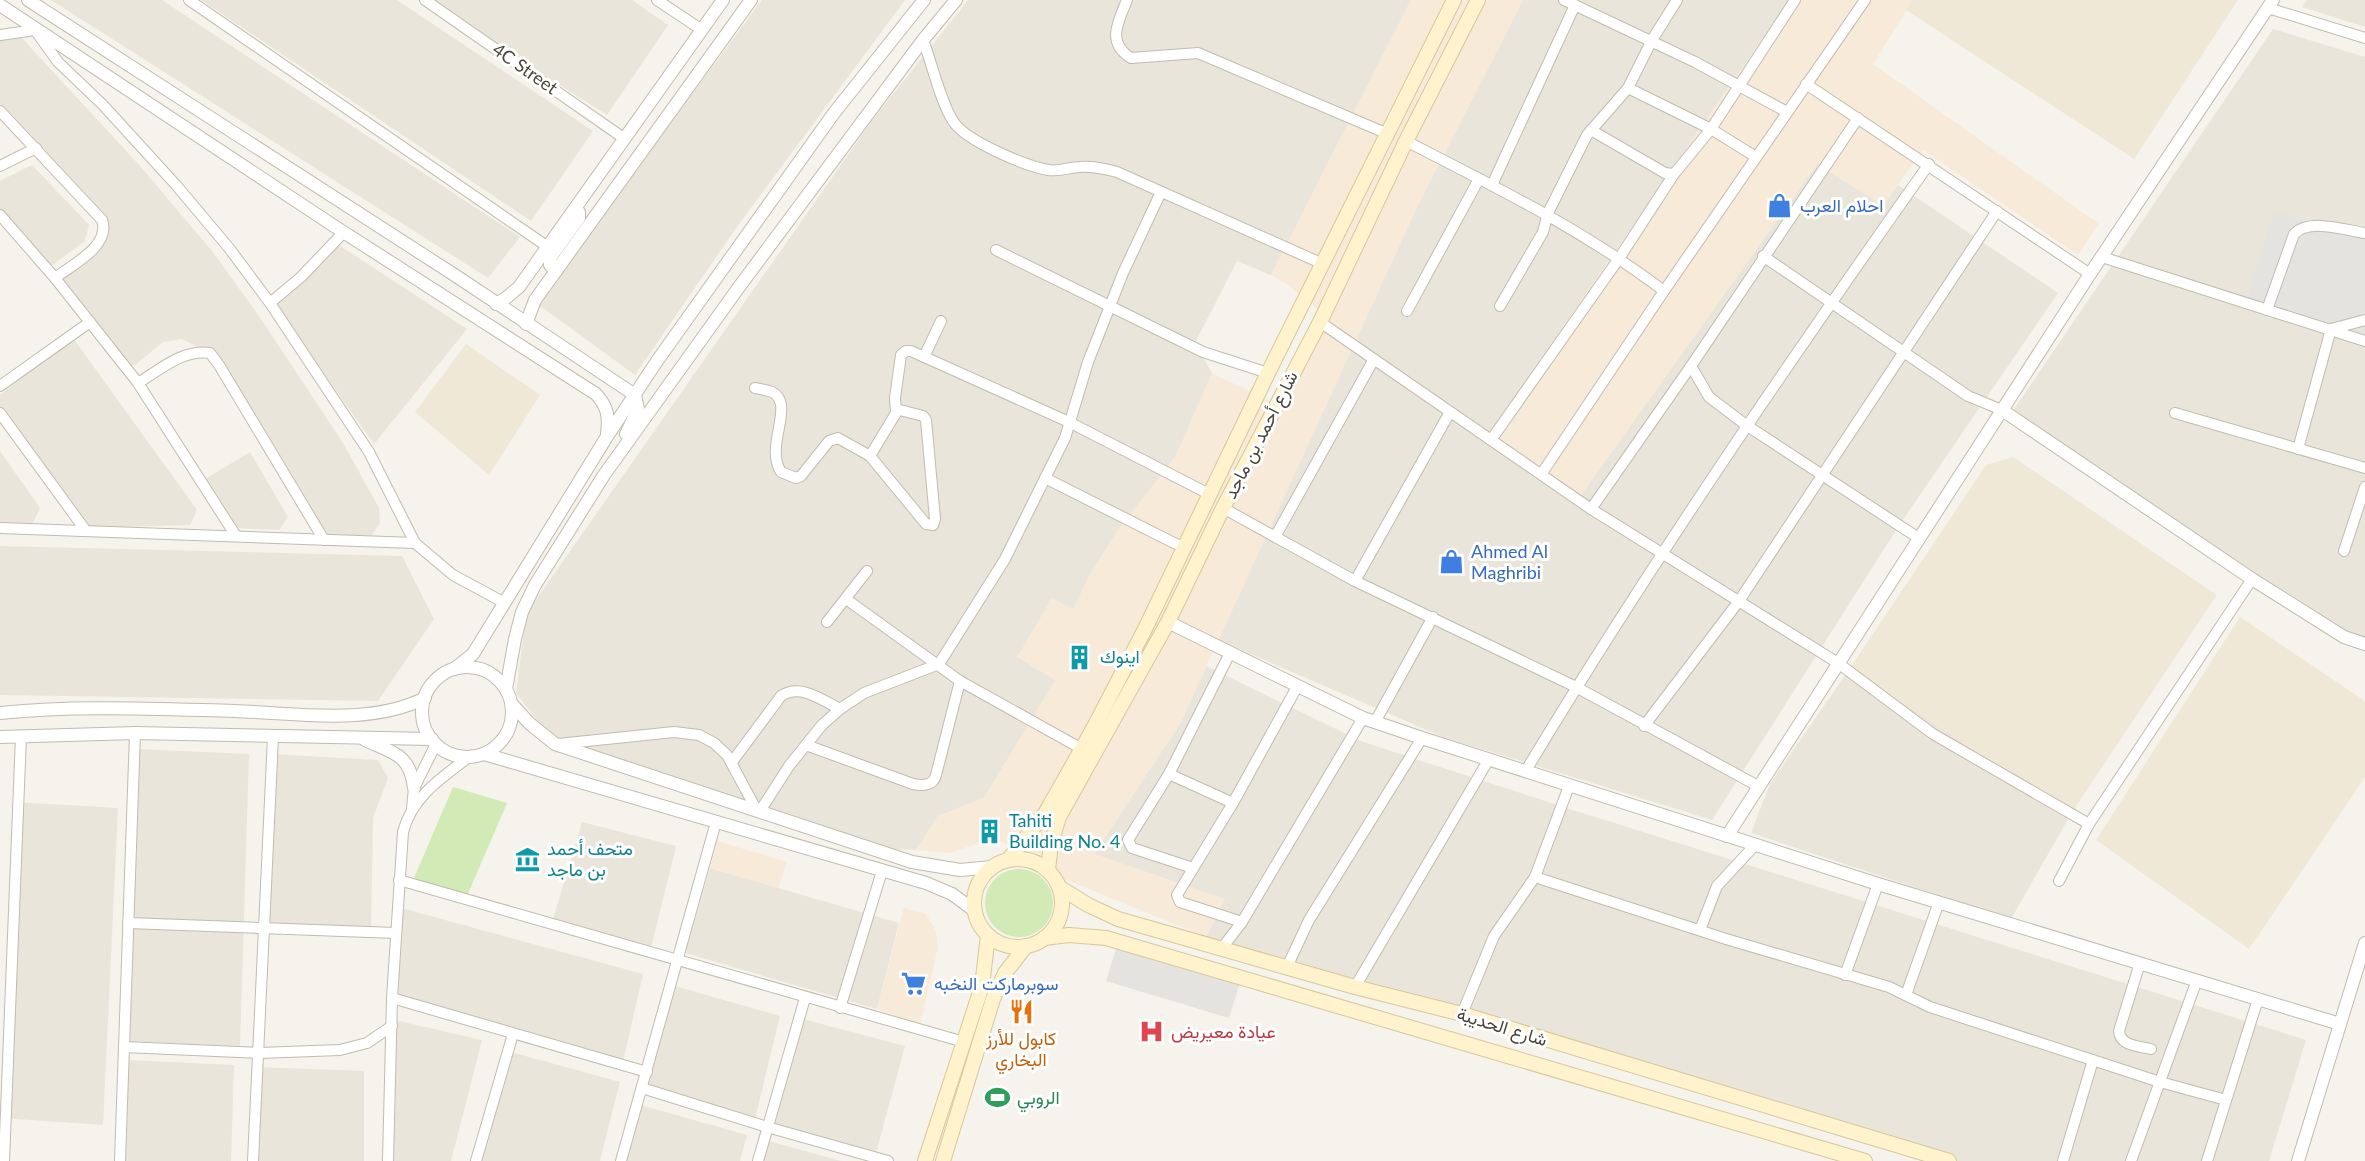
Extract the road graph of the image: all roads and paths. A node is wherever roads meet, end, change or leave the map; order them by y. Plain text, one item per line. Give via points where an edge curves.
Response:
1 (189, 0) edge
2 (425, 0) edge
3 (657, 0) edge
4 (723, 0) edge
5 (751, 0) edge
6 (924, 0) edge
7 (956, 0) edge
8 (1127, 0) edge
9 (1454, 0) edge
10 (1478, 0) edge
11 (1677, 0) edge
12 (1795, 0) edge
13 (1865, 0) edge
14 (36, 2) edge
15 (1569, 2) edge
16 (2271, 4) edge
17 (0, 5) edge
18 (35, 30) junction
19 (702, 30) junction
20 (0, 35) edge
21 (2365, 37) edge
22 (923, 40) junction
23 (1652, 40) junction
24 (1739, 84) junction
25 (1806, 84) junction
26 (1628, 88) junction
27 (0, 111) edge
28 (1787, 112) junction
29 (1858, 118) junction
30 (1591, 130) junction
31 (1711, 130) junction
32 (1388, 134) junction
33 (625, 139) junction
34 (1406, 141) junction
35 (36, 148) junction
36 (1756, 157) junction
37 (1929, 164) junction
38 (0, 166) edge
39 (1674, 174) junction
40 (1479, 179) junction
41 (1492, 185) junction
42 (1161, 192) junction
43 (575, 209) junction
44 (1997, 211) junction
45 (1548, 213) junction
46 (0, 215) edge
47 (339, 229) junction
48 (2365, 233) edge
49 (548, 247) junction
50 (996, 250) dead end
51 (1763, 256) junction
52 (1620, 257) junction
53 (2102, 257) junction
54 (1323, 264) junction
55 (556, 271) junction
56 (453, 274) junction
57 (2090, 274) junction
58 (55, 278) junction
59 (1664, 291) junction
60 (1830, 302) junction
61 (270, 303) junction
62 (495, 304) junction
63 (1110, 304) junction
64 (1500, 306) dead end
65 (2267, 310) junction
66 (1407, 311) dead end
67 (2365, 320) edge
68 (90, 321) junction
69 (941, 321) dead end
70 (1320, 322) junction
71 (526, 324) junction
72 (2331, 329) junction
73 (515, 341) junction
74 (2365, 341) edge
75 (1903, 352) junction
76 (924, 357) junction
77 (579, 359) junction
78 (1374, 359) junction
79 (1691, 366) junction
80 (1268, 373) junction
81 (138, 383) junction
82 (0, 386) edge
83 (755, 388) dead end
84 (635, 395) junction
85 (896, 409) junction
86 (2001, 410) junction
87 (1451, 412) junction
88 (0, 413) edge
89 (2175, 413) dead end
90 (1069, 422) junction
91 (1746, 425) junction
92 (606, 438) junction
93 (1491, 440) junction
94 (2298, 449) junction
95 (870, 456) junction
96 (2365, 468) edge
97 (1542, 473) junction
98 (604, 475) junction
99 (1823, 475) junction
100 (1045, 478) junction
101 (2365, 487) edge
102 (1209, 494) junction
103 (1223, 508) junction
104 (1591, 509) junction
105 (0, 528) edge
106 (86, 531) junction
107 (236, 536) junction
108 (1275, 537) junction
109 (1920, 539) junction
110 (324, 540) junction
111 (415, 543) junction
112 (1184, 548) junction
113 (2344, 551) dead end
114 (1662, 552) junction
115 (867, 571) dead end
116 (2252, 579) junction
117 (1355, 581) junction
118 (846, 599) junction
119 (1739, 601) junction
120 (503, 602) junction
121 (1433, 617) junction
122 (827, 622) dead end
123 (1168, 622) junction
124 (2365, 644) edge
125 (1230, 653) junction
126 (1838, 663) junction
127 (939, 664) junction
128 (454, 669) junction
129 (960, 681) junction
130 (1297, 687) junction
131 (1576, 687) junction
132 (506, 689) junction
133 (425, 698) junction
134 (511, 703) junction
135 (840, 709) junction
136 (0, 713) edge
137 (1369, 720) junction
138 (1644, 726) junction
139 (135, 733) junction
140 (20, 736) junction
141 (0, 737) edge
142 (273, 737) junction
143 (1422, 738) junction
144 (362, 739) junction
145 (434, 742) junction
146 (555, 744) junction
147 (806, 745) junction
148 (1082, 748) junction
149 (484, 754) junction
150 (468, 757) junction
151 (1489, 759) junction
152 (732, 762) junction
153 (1525, 772) junction
154 (1169, 774) junction
155 (1569, 786) junction
156 (1758, 786) junction
157 (414, 788) junction
158 (1233, 803) junction
159 (412, 808) junction
160 (758, 810) junction
161 (716, 822) junction
162 (2090, 824) junction
163 (1727, 836) junction
164 (1756, 844) junction
165 (1008, 860) junction
166 (992, 867) junction
167 (1194, 868) junction
168 (1048, 870) junction
169 (882, 871) junction
170 (1535, 877) junction
171 (400, 880) junction
172 (2059, 881) dead end
173 (1878, 884) junction
174 (1059, 887) junction
175 (1939, 902) junction
176 (975, 911) junction
177 (1242, 922) junction
178 (128, 923) junction
179 (263, 928) junction
180 (1700, 930) junction
181 (396, 933) junction
182 (988, 935) junction
183 (1044, 939) junction
184 (0, 940) edge
185 (12, 941) junction
186 (2365, 943) edge
187 (1026, 946) junction
188 (1222, 948) junction
189 (677, 959) junction
190 (2140, 963) junction
191 (1287, 967) junction
192 (1845, 975) junction
193 (2197, 980) junction
194 (1355, 987) junction
195 (1906, 995) junction
196 (393, 998) junction
197 (805, 998) junction
198 (2258, 999) junction
199 (840, 1008) junction
200 (1462, 1014) junction
201 (2340, 1024) junction
202 (392, 1026) junction
203 (513, 1034) junction
204 (964, 1042) junction
205 (124, 1047) junction
206 (2151, 1049) dead end
207 (259, 1053) junction
208 (2094, 1060) junction
209 (647, 1072) junction
210 (2160, 1082) junction
211 (642, 1088) junction
212 (2227, 1100) junction
213 (767, 1127) junction
214 (4, 1161) edge
215 (120, 1161) edge
216 (253, 1161) edge
217 (388, 1161) edge
218 (476, 1161) edge
219 (621, 1161) edge
220 (758, 1161) edge
221 (888, 1161) edge
222 (925, 1161) edge
223 (943, 1161) edge
224 (1865, 1161) edge
225 (1949, 1161) edge
226 (2063, 1161) edge
227 (2132, 1161) edge
228 (2207, 1161) edge
229 (2298, 1161) edge

1 - 49 street
2 - 33 street, 4C Street
3 - 19 street
4 - 19 street
5 - 55 street
6 - 84 street via 834,113
7 - 22 street
8 - 32 street via 1114,30 1118,47 1131,58 1198,53
9 - 32 main road, شارع أحمد بن ماجد
10 - 34 main road, شارع أحمد بن ماجد
11 - 23 street
12 - 24 street
13 - 25 street
14 - 56 street
15 - 23 street
15 - 41 street
16 - 21 street
16 - 53 street
17 - 18 street
18 - 20 street
18 - 47 street
18 - 61 street via 58,62 176,185
19 - 33 street
22 - 42 street via 951,119 963,131 995,151 1046,170 1100,167
22 - 98 street
23 - 24 street
23 - 26 street
24 - 28 street
24 - 31 street
25 - 28 street
25 - 29 street
26 - 30 street
26 - 31 street
27 - 35 street
28 - 36 street
29 - 37 street
29 - 51 street
30 - 39 street
30 - 45 street
31 - 36 street
31 - 39 street
32 - 54 main road, شارع أحمد بن ماجد
33 - 43 street
34 - 40 street
34 - 70 main road, شارع أحمد بن ماجد
35 - 38 street
35 - 58 street via 104,227 100,243
36 - 59 street
37 - 44 street
37 - 60 street
39 - 52 street
40 - 41 street
40 - 66 street
41 - 45 street
42 - 54 street
42 - 63 street
43 - 49 street
43 - 55 street via 579,218 550,257
44 - 57 street
44 - 75 street
45 - 52 street
45 - 64 street via 1543,232
46 - 58 street
47 - 56 street via 344,216 351,216 444,274
47 - 61 street via 301,277
47 - 73 street
48 - 65 street via 2315,226 2298,230
49 - 62 street via 513,293
50 - 63 street
51 - 60 street
51 - 79 street
52 - 59 street
52 - 93 street
53 - 57 street
53 - 65 street
54 - 80 main road, شارع أحمد بن ماجد
55 - 71 street via 531,306
56 - 62 street
57 - 86 street
58 - 68 street
59 - 97 street
60 - 75 street
60 - 91 street
61 - 111 street via 369,452
62 - 71 street
63 - 80 street via 1203,352
63 - 90 street
65 - 72 street
67 - 72 street
68 - 81 street
68 - 82 street
69 - 76 street
70 - 78 street
70 - 103 main road, شارع أحمد بن ماجد
71 - 77 street
72 - 74 street
72 - 94 street
73 - 77 street via 570,369 580,367
73 - 92 street via 603,401 609,418
75 - 86 street via 1968,396
75 - 99 street
76 - 85 street via 911,351 901,355
76 - 90 street
77 - 84 street
78 - 87 street
78 - 108 street
79 - 91 street via 1709,397
79 - 104 street
80 - 102 main road, شارع أحمد بن ماجد
81 - 107 street
81 - 110 street via 180,357 196,351 210,353
83 - 95 street via 773,392 781,401 774,456 781,472 801,476 835,437
84 - 92 street
84 - 98 street via 636,416
85 - 95 street
85 - 95 street via 926,420 933,524 926,524
86 - 109 street
86 - 116 street
87 - 93 street
87 - 117 street
88 - 106 street
89 - 94 street
90 - 100 street
90 - 102 street
91 - 99 street
91 - 114 street
92 - 120 street
93 - 97 street
94 - 96 street
97 - 104 street
98 - 132 street via 522,612
99 - 109 street
99 - 119 street
100 - 112 street
100 - 127 street via 1005,559
101 - 113 street
102 - 112 main road, شارع أحمد بن ماجد
103 - 108 street
103 - 123 main road, شارع أحمد بن ماجد
104 - 114 street
105 - 106 street
106 - 107 street
107 - 110 street
108 - 117 street
109 - 126 street
110 - 111 street
111 - 120 street via 453,575
112 - 148 main road, شارع أحمد بن ماجد
114 - 119 street
114 - 131 street
115 - 118 street
116 - 124 street via 2344,637
116 - 162 street
117 - 121 street
118 - 122 street
118 - 127 street
119 - 126 street
119 - 138 street
120 - 128 street via 473,654
121 - 131 street
121 - 137 street
123 - 125 street
123 - 168 main road, شارع أحمد بن ماجد via 1059,817
125 - 130 street
125 - 154 street
126 - 156 street
126 - 162 street via 1933,734
127 - 129 street
127 - 135 street via 864,693
128 - 132 street via 483,670
128 - 133 street via 431,685
129 - 147 street via 936,775 929,784 913,784
129 - 148 street
130 - 137 street
130 - 158 street
131 - 138 street
131 - 153 street
132 - 134 street
133 - 136 street via 408,706 355,715 74,708
133 - 145 street via 423,722
134 - 146 street
134 - 149 street via 507,734
135 - 147 street
135 - 152 street via 800,691 786,692
137 - 143 street
137 - 177 street
138 - 156 street
139 - 140 street
139 - 142 street
139 - 178 street
140 - 141 street
140 - 185 street
142 - 144 street
142 - 179 street
143 - 151 street
143 - 191 street via 1309,920
144 - 145 street
144 - 157 street via 408,763
145 - 150 street
145 - 157 street
146 - 152 street via 691,733 715,743
146 - 160 street
147 - 160 street
148 - 165 main road, شارع أحمد بن ماجد via 1046,812
149 - 150 street
149 - 161 street
150 - 159 street
151 - 153 street
151 - 194 street
152 - 160 street
153 - 155 street
154 - 158 street
154 - 167 street via 1130,835 1129,844
155 - 163 street
155 - 170 street
156 - 163 street
157 - 159 street
158 - 167 street
159 - 171 street via 403,832
160 - 166 street via 928,866
161 - 169 street
161 - 189 street
162 - 172 street
163 - 164 street
164 - 173 street
164 - 180 street via 1717,886
165 - 166 main road
165 - 168 main road via 1029,861
166 - 176 main road via 975,894
167 - 177 street via 1177,895 1180,902
168 - 174 main road
169 - 176 street via 940,888
169 - 199 street
170 - 180 street
170 - 200 street via 1494,936
171 - 181 street
171 - 189 street
173 - 175 street
173 - 192 street
174 - 183 main road via 1059,920
174 - 188 main road, شارع الحديبة via 1118,919
175 - 190 street
175 - 195 street
176 - 182 main road
177 - 188 street
178 - 179 street
178 - 205 street
179 - 181 street
179 - 207 street
180 - 192 street
181 - 196 street
182 - 187 main road via 999,943
182 - 204 main road via 982,986
183 - 187 main road
183 - 224 main road, شارع الحديبة via 1069,935 1106,938
184 - 185 street
185 - 214 street
186 - 201 street
187 - 223 main road via 1005,973 993,999
188 - 191 main road, شارع الحديبة
189 - 197 street
189 - 209 street
190 - 193 street
190 - 206 street via 2119,1038
191 - 194 main road, شارع الحديبة
192 - 195 street
193 - 198 street
193 - 210 street
194 - 200 main road, شارع الحديبة
195 - 208 street
196 - 202 street
196 - 203 street
197 - 199 street
197 - 213 street
198 - 201 street
198 - 212 street
199 - 204 street
200 - 225 main road, شارع الحديبة
201 - 229 street
202 - 207 street via 356,1047
202 - 217 street
203 - 209 street
203 - 218 street
204 - 222 main road
205 - 207 street
205 - 215 street
207 - 216 street
208 - 210 street
208 - 226 street
209 - 211 street
210 - 212 street
210 - 227 street
211 - 213 street
211 - 219 street
212 - 228 street
213 - 220 street
213 - 221 street

